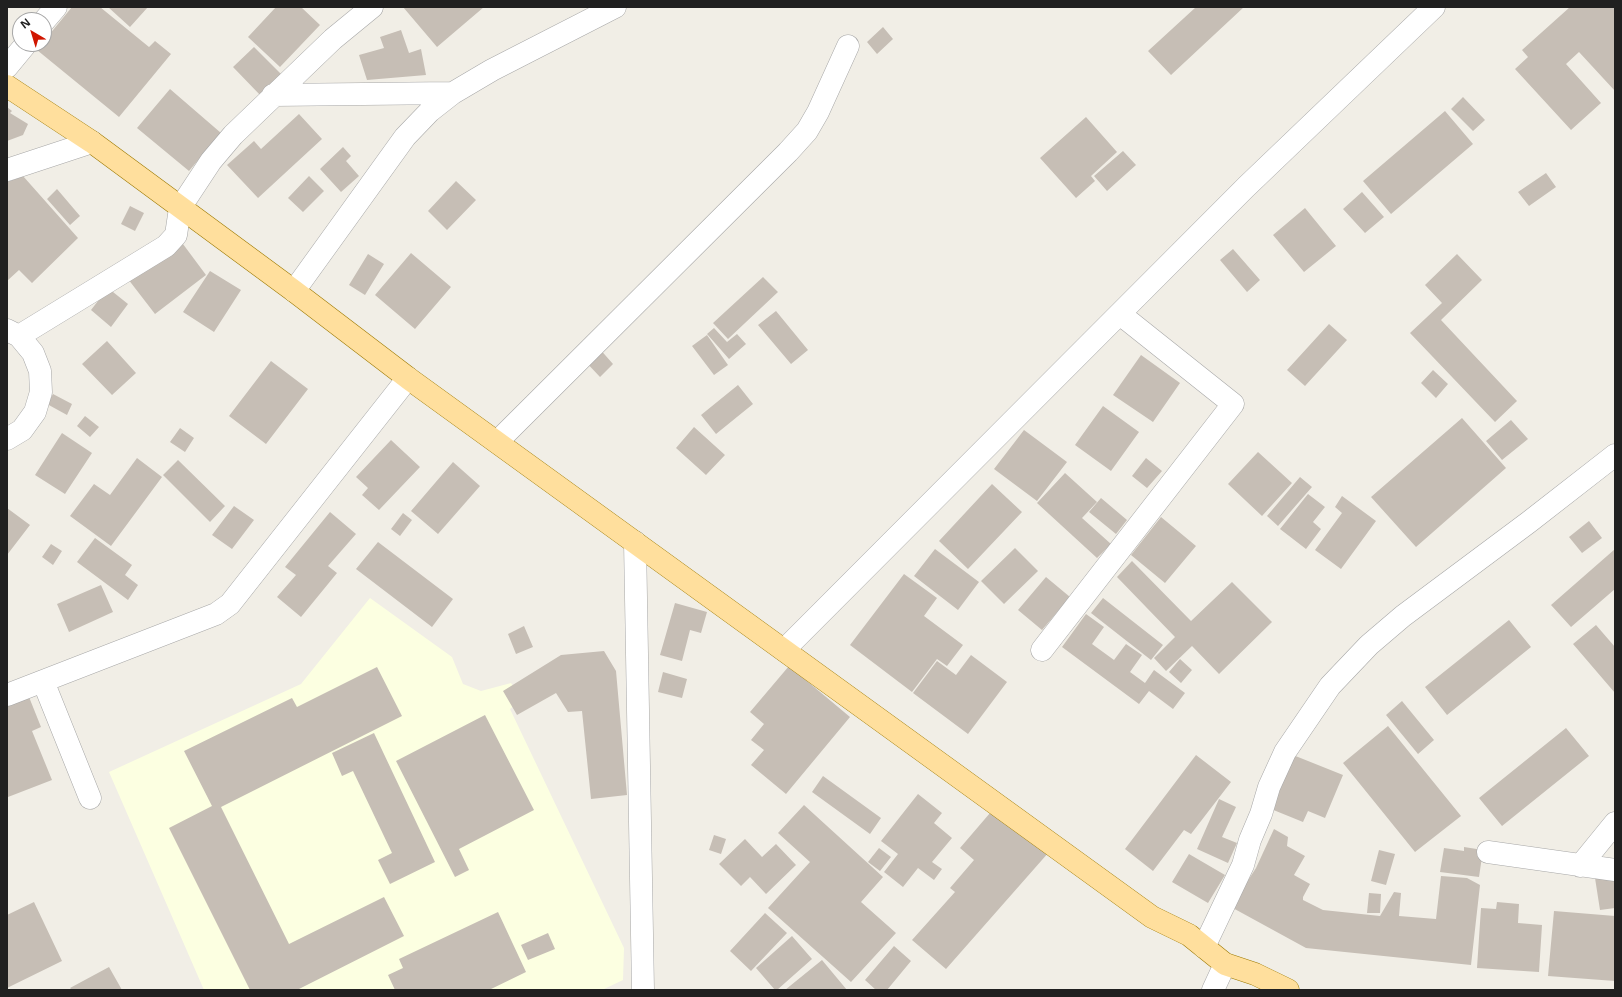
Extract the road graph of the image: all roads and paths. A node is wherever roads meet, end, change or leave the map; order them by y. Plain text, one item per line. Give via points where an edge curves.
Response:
1 (372, 7) edge
2 (615, 7) edge
3 (1434, 7) edge
4 (848, 46) dead end
5 (19, 52) edge
6 (7, 67) edge
7 (7, 86) edge
8 (453, 93) junction
9 (274, 95) junction
10 (92, 142) junction
11 (7, 170) edge
12 (180, 208) junction
13 (294, 291) junction
14 (1120, 314) junction
15 (13, 333) edge
16 (408, 378) junction
17 (15, 434) edge
18 (497, 442) junction
19 (7, 447) edge
20 (1615, 455) edge
21 (635, 542) junction
22 (784, 650) junction
23 (1042, 650) dead end
24 (43, 681) junction
25 (7, 694) edge
26 (90, 798) dead end
27 (1615, 823) edge
28 (1488, 852) dead end
29 (1580, 866) junction
30 (1615, 870) edge
31 (1204, 947) junction
32 (1225, 964) junction
33 (643, 990) edge
34 (1213, 990) edge
35 (1288, 990) edge

1 - 9 street via 333,39
2 - 8 street via 492,70
3 - 14 street via 1246,187
4 - 18 street via 807,131
5 - 6 street
7 - 10 main road
8 - 9 street
8 - 13 street via 430,111 405,137
9 - 12 street via 215,156
10 - 11 street
10 - 12 main road
12 - 13 main road
12 - 15 street via 176,235 166,246
13 - 16 main road
14 - 22 street
14 - 23 street via 1233,404
15 - 17 street via 33,353 40,371 42,392 35,412
16 - 18 main road
16 - 24 street via 230,604 216,614
17 - 19 street
18 - 21 main road
20 - 31 street via 1404,616 1369,645 1330,686 1285,752 1269,787 1243,865
21 - 22 main road
21 - 33 street
22 - 31 main road via 1152,917 1189,935
24 - 25 street
24 - 26 street
27 - 29 street
28 - 29 street
29 - 30 street
31 - 32 main road
32 - 34 street
32 - 35 main road via 1255,974

